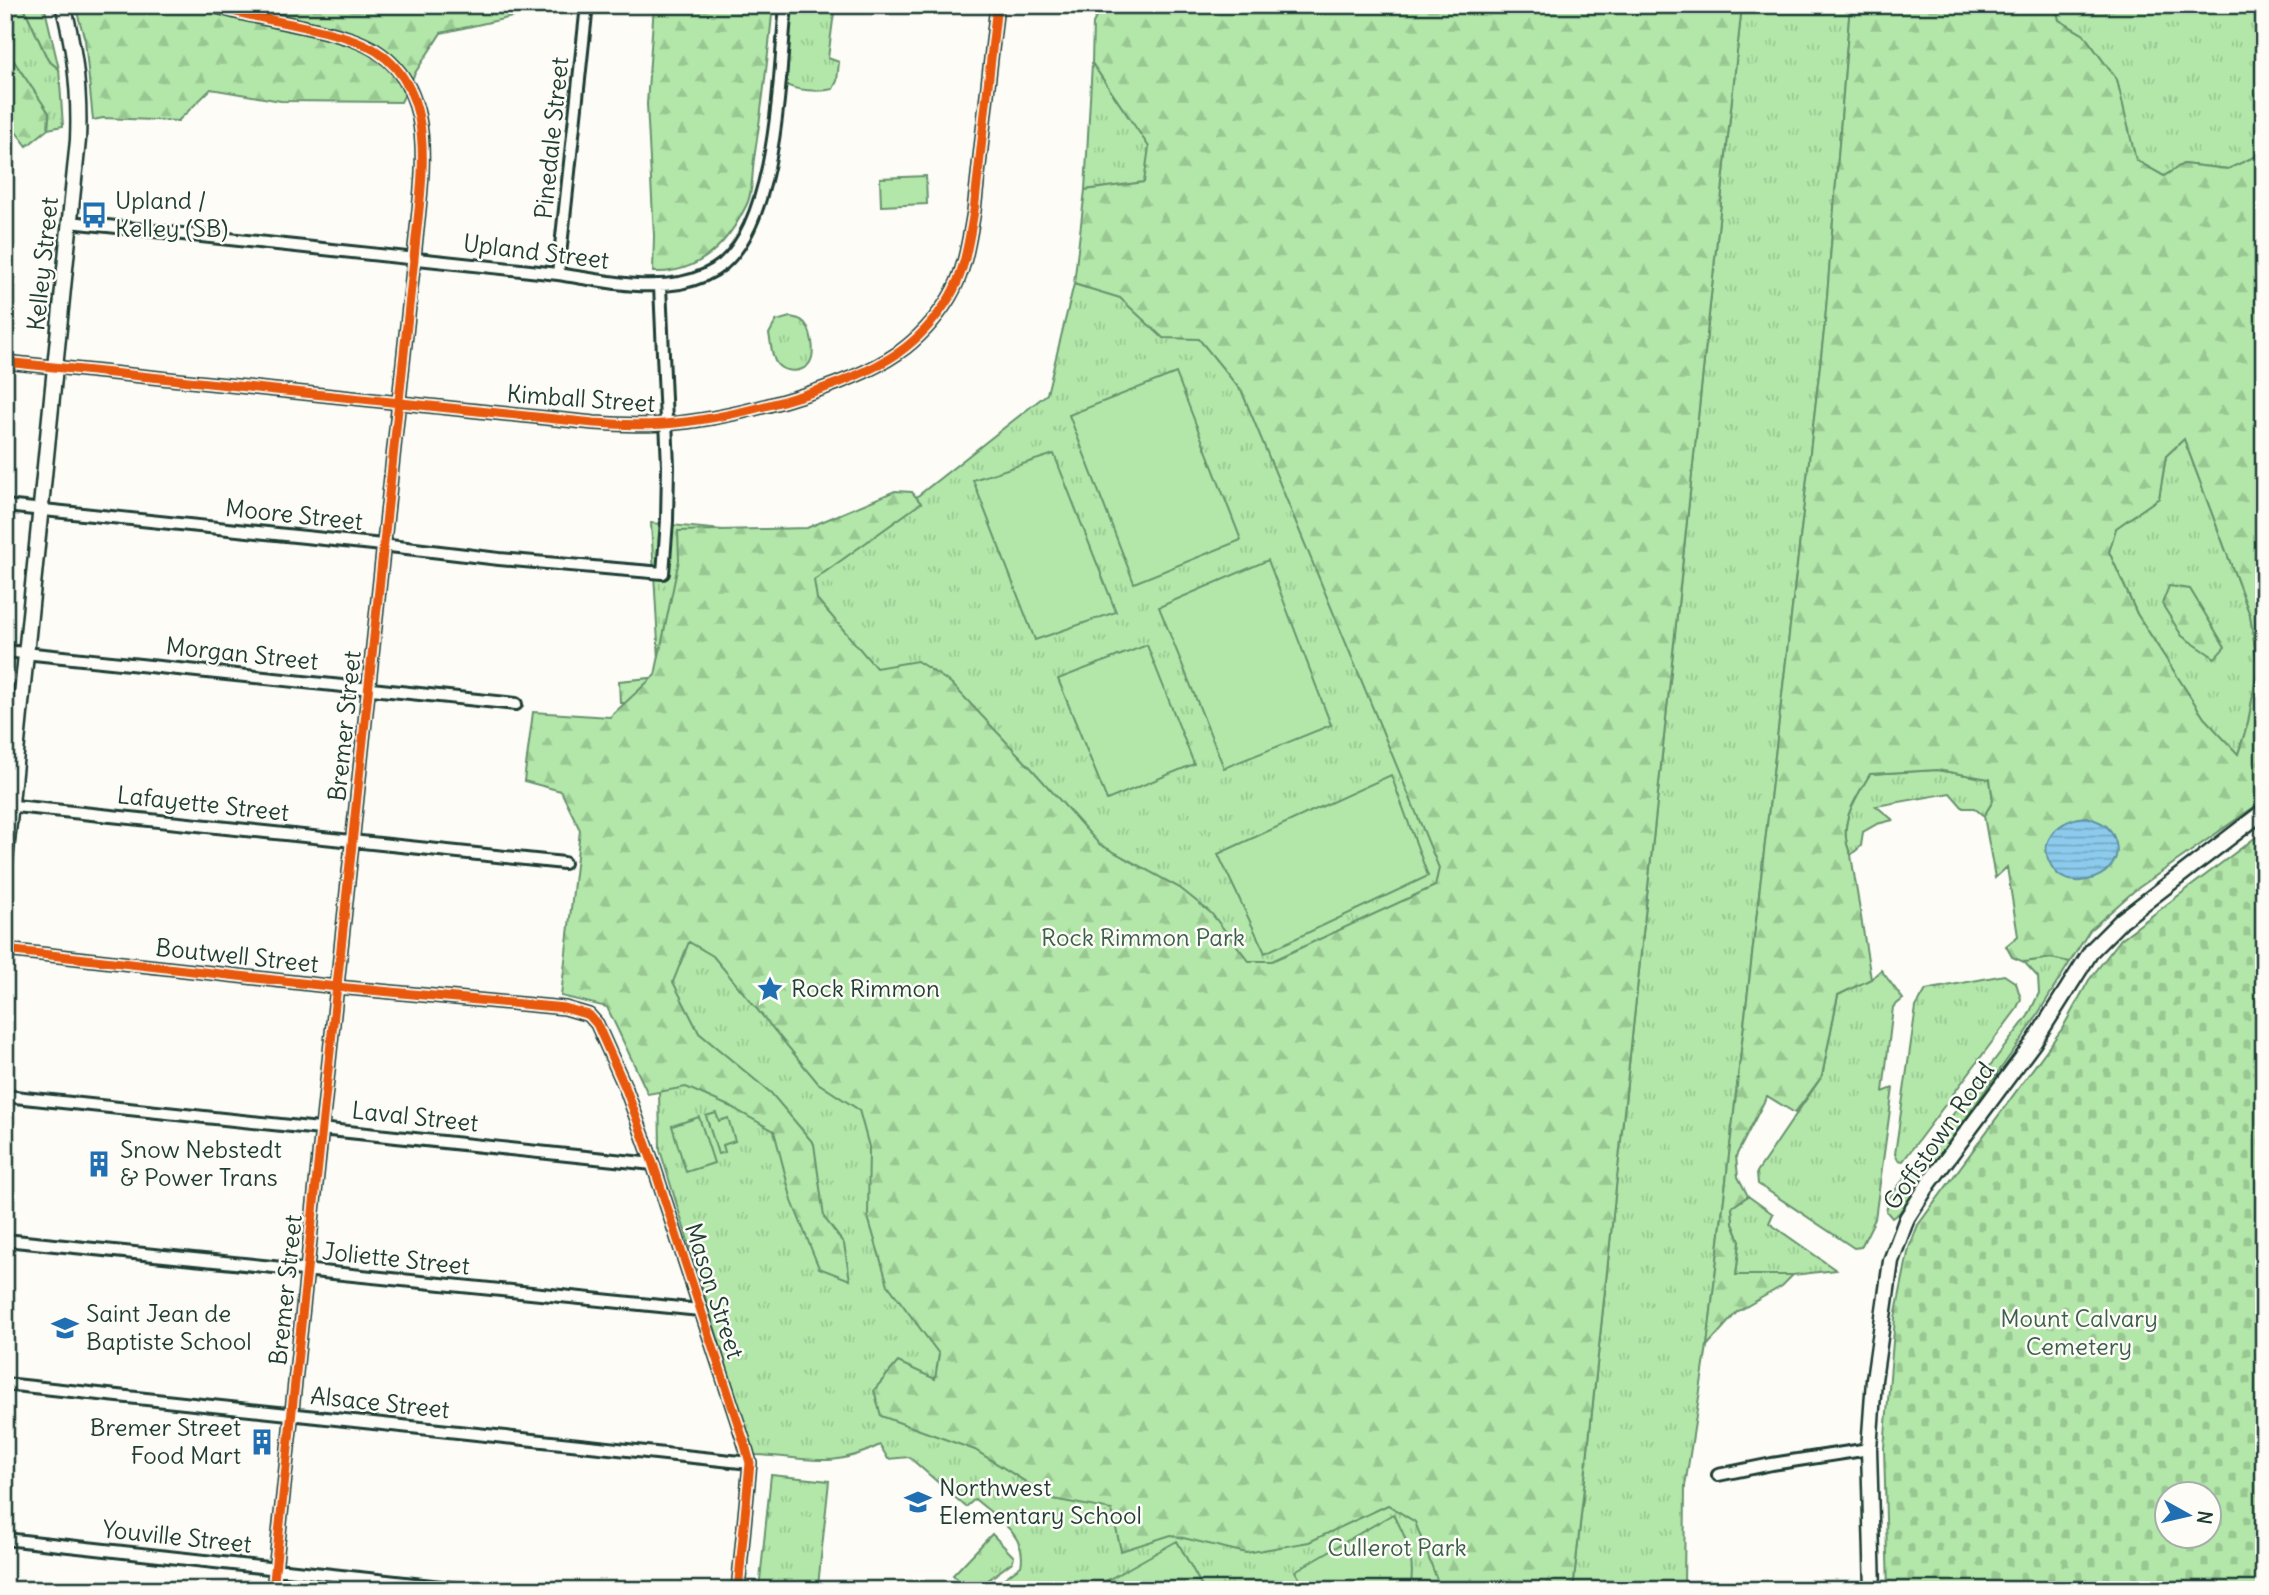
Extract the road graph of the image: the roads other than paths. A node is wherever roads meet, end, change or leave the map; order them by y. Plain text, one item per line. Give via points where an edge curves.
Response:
1 (63, 5) edge
2 (211, 5) edge
3 (587, 5) edge
4 (786, 5) edge
5 (997, 5) edge
6 (70, 222) junction
7 (414, 259) junction
8 (558, 274) junction
9 (660, 286) junction
10 (5, 362) edge
11 (55, 368) junction
12 (398, 403) junction
13 (665, 424) junction
14 (5, 506) edge
15 (42, 510) junction
16 (383, 545) junction
17 (5, 651) edge
18 (26, 653) junction
19 (369, 688) junction
20 (516, 704) dead end
21 (8, 806) edge
22 (2264, 811) edge
23 (352, 841) junction
24 (5, 862) edge
25 (564, 863) dead end
26 (5, 950) edge
27 (337, 987) junction
28 (589, 1015) joint
29 (5, 1096) edge
30 (322, 1129) junction
31 (653, 1164) junction
32 (5, 1240) edge
33 (307, 1271) junction
34 (700, 1310) junction
35 (5, 1384) edge
36 (292, 1415) junction
37 (1869, 1449) junction
38 (750, 1463) junction
39 (1718, 1475) dead end
40 (5, 1539) edge
41 (276, 1569) junction
42 (273, 1590) edge
43 (469, 1590) edge
44 (738, 1590) edge
45 (1873, 1590) edge

1 - 6 main road, Kelley Street via 79,116
2 - 7 street, Bremer Street via 351,39 377,52 399,72 414,98 422,126
3 - 8 street, Pinedale Street
4 - 9 street, Upland Street via 768,167 750,225 724,263 710,273
5 - 13 street, Kimball Street via 969,240 957,283 933,320 900,351 848,378 765,405
6 - 7 street, Upland Street
6 - 11 main road, Kelley Street
7 - 8 street, Upland Street
7 - 12 street, Bremer Street
8 - 9 street, Upland Street
9 - 13 street
10 - 11 street, Kimball Street
11 - 12 street, Kimball Street
11 - 15 main road, Kelley Street
12 - 13 street, Kimball Street via 594,423
12 - 16 street, Bremer Street
13 - 16 street, Moore Street via 663,573
14 - 15 street, Moore Street
15 - 16 street, Moore Street
15 - 18 main road, Kelley Street
16 - 19 street, Bremer Street
17 - 18 street, Morgan Street
18 - 19 street, Morgan Street
18 - 21 main road, Kelley Street
19 - 20 street, Morgan Street
19 - 23 street, Bremer Street
21 - 23 street, Lafayette Street
21 - 24 main road, Kelley Street
22 - 37 main road, Goffstown Road via 2122,920 2092,950 2034,1042 1907,1217 1887,1283
23 - 25 street, Lafayette Street
23 - 27 street, Bremer Street
26 - 27 street, Boutwell Street
27 - 28 street, Boutwell Street via 565,1008
27 - 30 street, Bremer Street
28 - 31 street, Mason Street via 626,1089
29 - 30 street, Laval Street
30 - 31 street, Laval Street
30 - 33 street, Bremer Street
31 - 34 street, Mason Street
32 - 33 street, Joliette Street
33 - 34 street, Joliette Street
33 - 36 street, Bremer Street
34 - 38 street, Mason Street
35 - 36 street, Alsace Street
36 - 38 street, Alsace Street
36 - 41 street, Bremer Street
37 - 39 street
37 - 45 main road, Goffstown Road
38 - 44 street, Mason Street
40 - 41 street, Youville Street
41 - 42 street, Bremer Street
41 - 43 street, Youville Street

